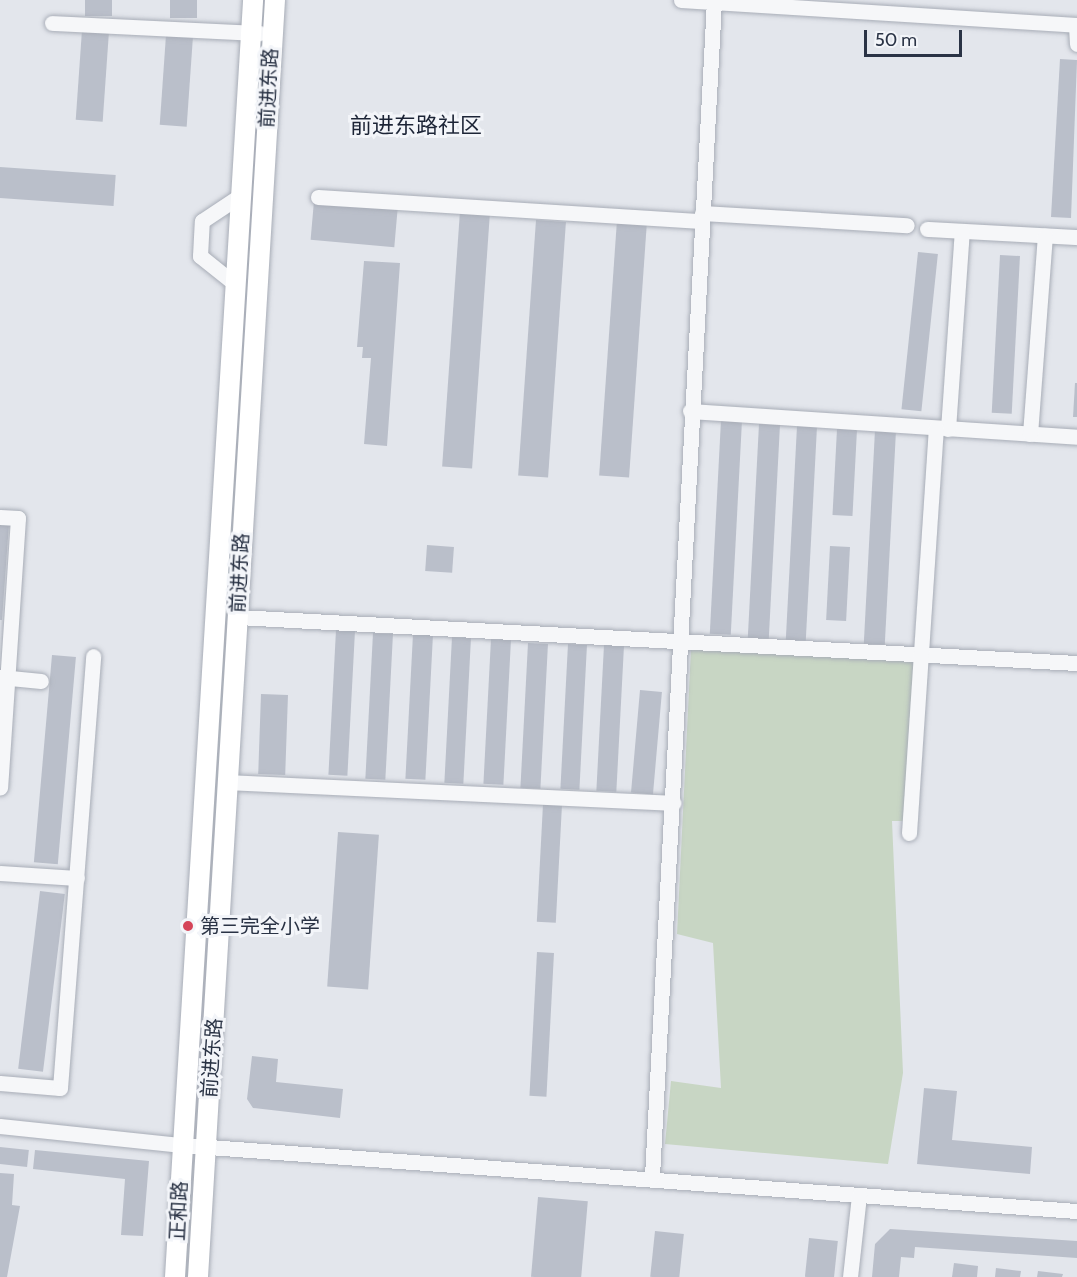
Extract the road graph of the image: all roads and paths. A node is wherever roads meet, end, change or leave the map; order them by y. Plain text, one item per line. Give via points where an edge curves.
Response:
1 (253, 0) edge
2 (274, 0) edge
3 (681, 0) edge
4 (714, 1) edge
5 (52, 23) dead end
6 (251, 32) junction
7 (273, 33) junction
8 (1077, 44) edge
9 (241, 195) junction
10 (318, 197) dead end
11 (701, 217) junction
12 (907, 225) dead end
13 (927, 229) dead end
14 (962, 231) junction
15 (1045, 236) junction
16 (1077, 237) edge
17 (236, 284) junction
18 (690, 411) junction
19 (942, 428) junction
20 (1030, 434) junction
21 (1077, 437) edge
22 (0, 517) edge
23 (238, 617) junction
24 (684, 641) junction
25 (921, 654) junction
26 (93, 656) dead end
27 (1077, 663) edge
28 (4, 678) edge
29 (41, 681) dead end
30 (228, 782) junction
31 (0, 787) edge
32 (674, 803) junction
33 (909, 833) dead end
34 (0, 873) edge
35 (77, 878) junction
36 (0, 1083) edge
37 (0, 1126) edge
38 (183, 1145) junction
39 (206, 1146) junction
40 (652, 1176) junction
41 (860, 1195) junction
42 (1077, 1211) edge
43 (175, 1277) edge
44 (198, 1277) edge
45 (850, 1277) edge

1 - 6 main road, 前进东路
2 - 7 main road, 前进东路
3 - 4 street
4 - 8 street via 1076,25
4 - 11 street
5 - 6 street
6 - 7 street
6 - 9 main road, 前进东路
7 - 23 main road, 前进东路
9 - 17 main road, 前进东路
9 - 17 street via 202,221 200,256
10 - 11 street
11 - 12 street
11 - 18 street
13 - 14 street
14 - 15 street
14 - 19 street
15 - 16 street
15 - 20 street
17 - 38 main road, 前进东路
18 - 19 street
18 - 24 street
19 - 20 street
19 - 25 street
20 - 21 street
22 - 28 street via 18,518
23 - 24 street
23 - 30 main road, 前进东路
24 - 25 street
24 - 32 street
25 - 27 street
25 - 33 street
26 - 35 street
28 - 29 street
28 - 31 street
30 - 32 street
30 - 39 main road, 前进东路
32 - 40 street
34 - 35 street
35 - 36 street via 60,1088
37 - 38 street
38 - 39 street
38 - 43 main road, 正和路
39 - 40 street
39 - 44 main road, 正和路
40 - 41 street
41 - 42 street
41 - 45 street

